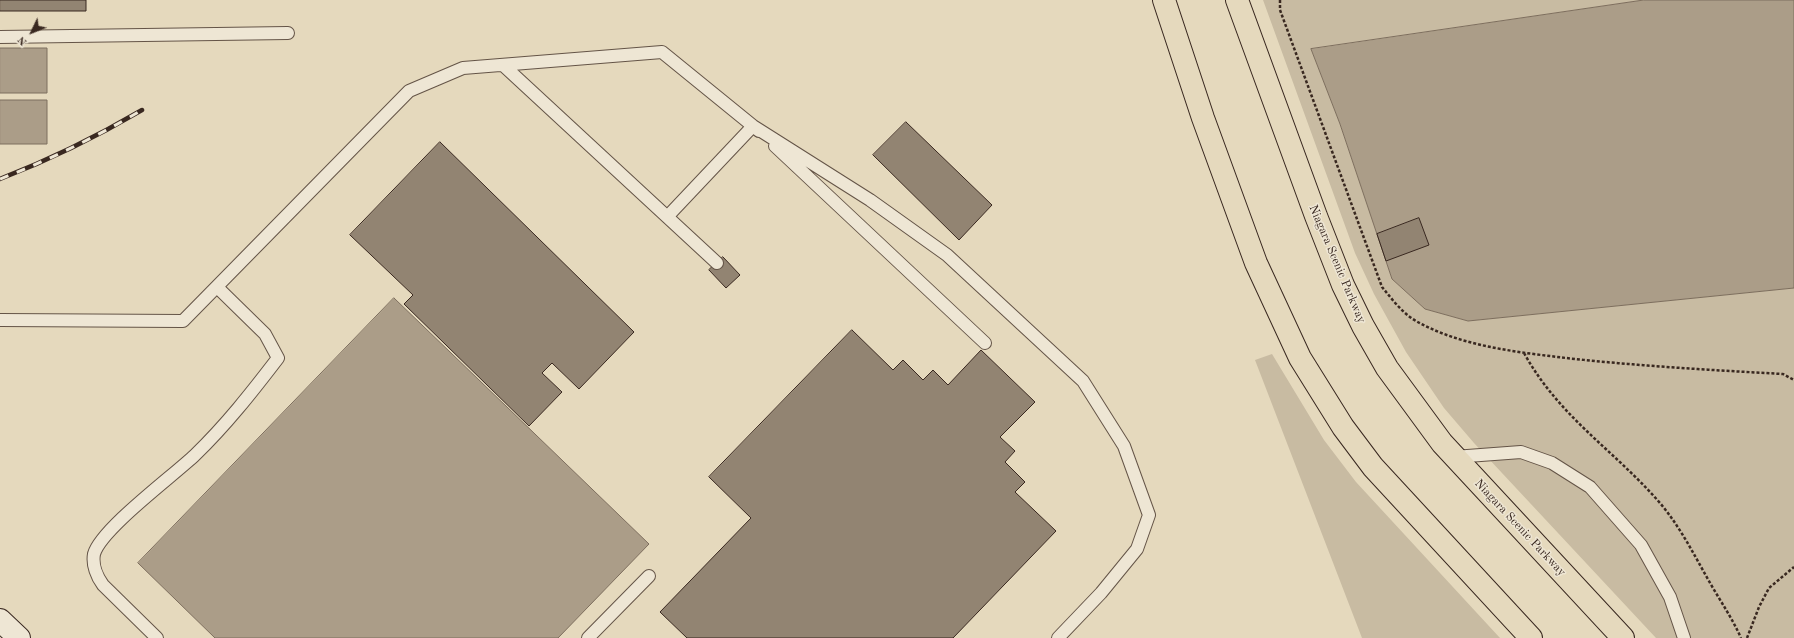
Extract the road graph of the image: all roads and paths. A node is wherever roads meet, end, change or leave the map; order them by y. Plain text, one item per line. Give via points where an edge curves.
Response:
1 (1164, 0) edge
2 (1237, 0) edge
3 (1280, 0) edge
4 (288, 33) dead end
5 (0, 37) edge
6 (503, 64) junction
7 (753, 126) junction
8 (667, 217) junction
9 (717, 263) dead end
10 (217, 287) junction
11 (0, 320) edge
12 (985, 343) dead end
13 (1524, 353) junction
14 (1794, 380) edge
15 (1454, 457) junction
16 (1794, 567) edge
17 (648, 576) dead end
18 (0, 620) edge
19 (19, 638) edge
20 (157, 638) edge
21 (588, 638) edge
22 (1058, 638) edge
23 (1532, 638) edge
24 (1623, 638) edge
25 (1684, 638) edge
26 (1741, 638) edge
27 (1747, 638) edge

1 - 23 highway via 1203,118 1256,263 1300,358 1343,427 1373,467
2 - 15 highway, Niagara Scenic Parkway via 1316,216 1353,308 1391,374 1427,425
3 - 13 path via 1280,10 1382,287 1394,303 1415,320 1463,340
4 - 5 lane
6 - 7 lane via 662,52
6 - 8 lane
6 - 10 lane via 463,68 409,91
7 - 8 lane
7 - 12 lane
7 - 22 lane via 870,200 947,254 1083,381 1124,446 1149,514 1137,549 1101,593
8 - 9 lane
10 - 11 lane via 183,321
10 - 20 lane via 265,334 278,358 244,404 195,455 106,534 94,554 97,577 103,585
13 - 14 path via 1633,366 1784,374
13 - 26 path via 1535,373 1569,415 1643,485 1674,522 1727,608
15 - 24 highway, Niagara Scenic Parkway
15 - 25 lane via 1521,452 1552,463 1590,487 1641,545 1670,597
16 - 27 path via 1769,588
17 - 21 lane
18 - 19 main road

